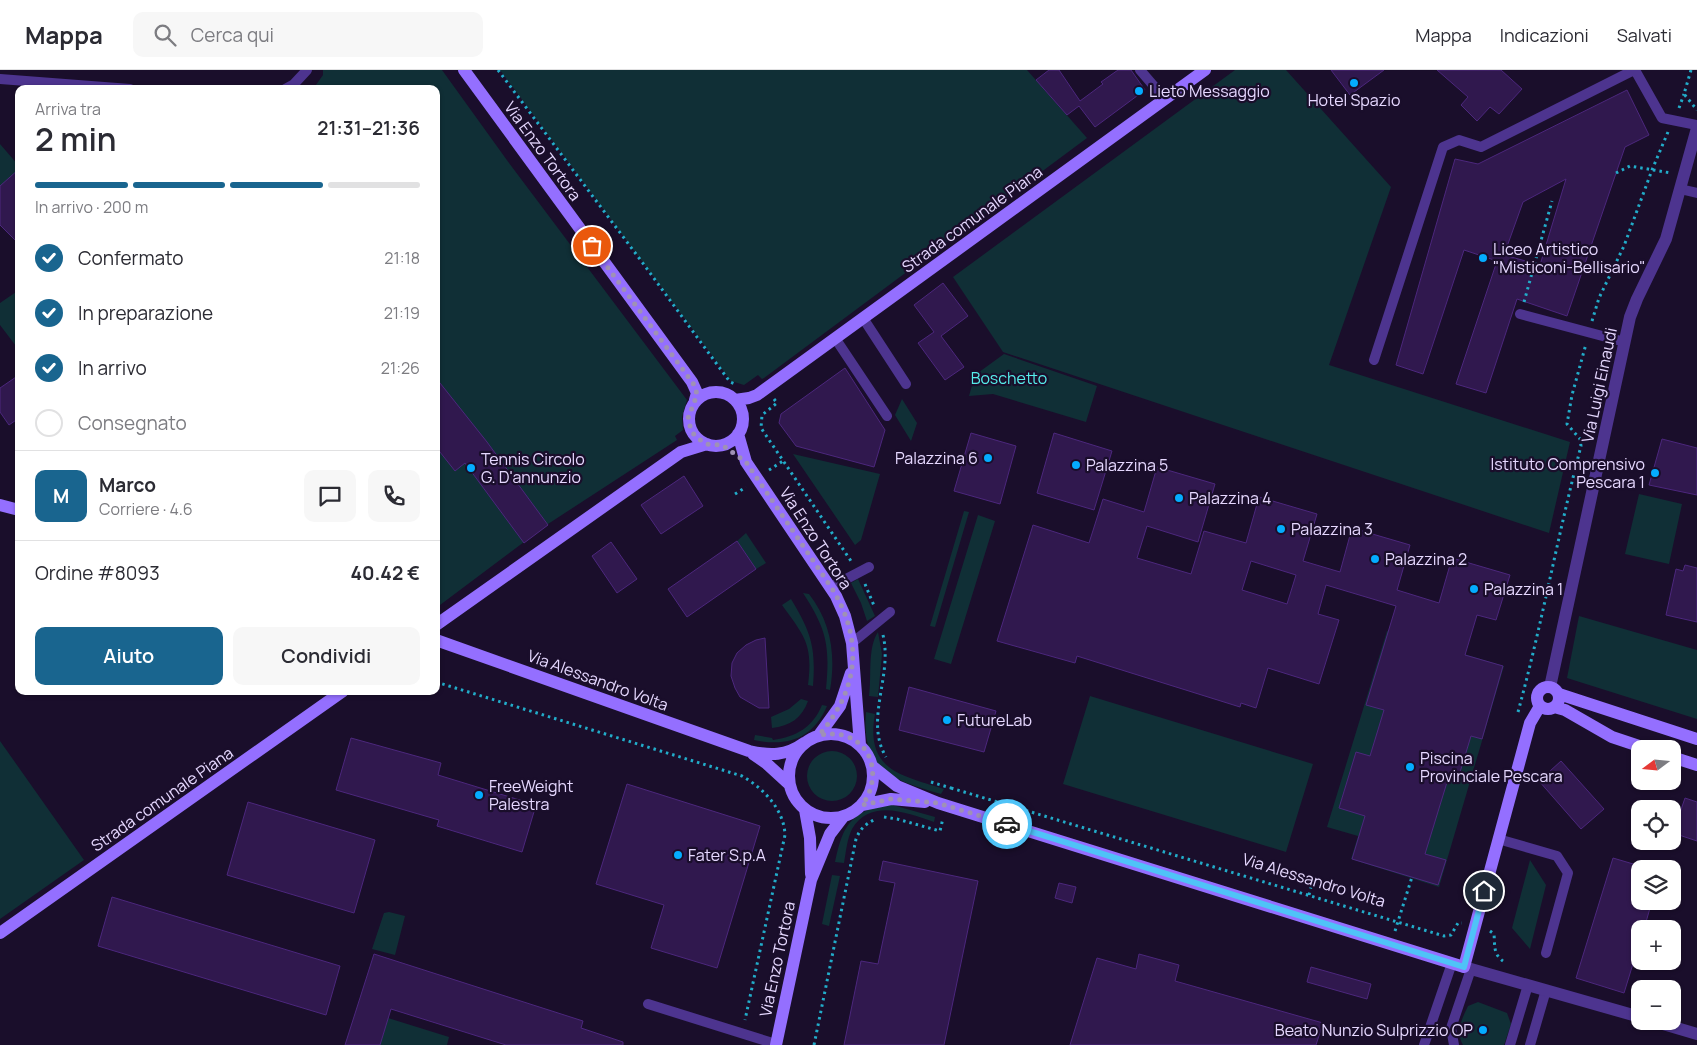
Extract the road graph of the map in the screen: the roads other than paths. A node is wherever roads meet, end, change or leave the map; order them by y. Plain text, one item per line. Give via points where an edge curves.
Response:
1 (307, 70) edge
2 (464, 70) edge
3 (1140, 70) edge
4 (1205, 70) edge
5 (1634, 70) edge
6 (0, 79) edge
7 (78, 85) edge
8 (292, 85) edge
9 (1165, 99) junction
10 (1697, 126) edge
11 (1680, 189) junction
12 (1697, 193) edge
13 (1520, 314) road end
14 (863, 318) junction
15 (835, 338) junction
16 (1625, 342) junction
17 (1374, 360) dead end
18 (684, 372) junction
19 (906, 384) dead end
20 (713, 392) junction
21 (757, 395) junction
22 (695, 400) junction
23 (735, 400) junction
24 (887, 416) dead end
25 (743, 420) junction
26 (691, 430) junction
27 (738, 434) junction
28 (706, 444) junction
29 (722, 445) junction
30 (681, 452) junction
31 (746, 462) junction
32 (0, 505) edge
33 (15, 509) edge
34 (869, 567) dead end
35 (831, 587) junction
36 (890, 612) dead end
37 (440, 622) edge
38 (440, 641) edge
39 (852, 642) junction
40 (853, 666) junction
41 (1554, 690) junction
42 (337, 695) edge
43 (1540, 706) junction
44 (1554, 707) junction
45 (819, 735) junction
46 (1697, 739) edge
47 (804, 743) junction
48 (1631, 743) edge
49 (860, 745) junction
50 (749, 751) junction
51 (1681, 760) edge
52 (1697, 765) edge
53 (872, 766) junction
54 (789, 784) junction
55 (938, 803) junction
56 (862, 805) junction
57 (805, 810) junction
58 (843, 817) junction
59 (1498, 840) junction
60 (811, 880) junction
61 (0, 933) edge
62 (1546, 953) dead end
63 (1462, 966) junction
64 (1528, 985) junction
65 (1546, 990) junction
66 (648, 1004) dead end
67 (1631, 1014) edge
68 (1681, 1029) edge
69 (1697, 1034) edge
70 (776, 1045) edge
71 (1424, 1045) edge
72 (1454, 1045) edge
73 (1510, 1045) edge
74 (1530, 1045) edge

1 - 8 lane
2 - 18 street, Via Enzo Tortora
3 - 9 lane
4 - 9 street, Strada comunale Piana
5 - 10 lane via 1662,118
5 - 17 lane via 1481,147 1459,140 1444,147
6 - 7 lane
9 - 14 street, Strada comunale Piana
10 - 11 street, Via Luigi Einaudi
11 - 12 lane
11 - 16 street, Via Luigi Einaudi via 1666,239 1630,317
13 - 16 lane
14 - 15 street, Strada comunale Piana
14 - 19 lane
15 - 21 street, Strada comunale Piana
15 - 24 lane
16 - 41 street, Via Luigi Einaudi
18 - 20 street, Via Enzo Tortora
18 - 22 street, Via Enzo Tortora via 697,390
20 - 22 street
20 - 23 street via 725,393
21 - 23 street, Strada comunale Piana
21 - 25 street, Strada comunale Piana
22 - 26 street via 688,418
23 - 25 street
25 - 27 street
26 - 28 street
26 - 30 street
27 - 29 street
27 - 31 street, Via Enzo Tortora
28 - 29 street
28 - 30 street
29 - 31 street, Via Enzo Tortora
30 - 37 street
31 - 35 street, Via Enzo Tortora
32 - 33 street
34 - 35 lane
35 - 39 street, Via Enzo Tortora via 845,616
36 - 39 lane
38 - 50 street, Via Alessandro Volta
39 - 40 street, Via Enzo Tortora
40 - 45 street, Via Enzo Tortora via 840,706
40 - 49 street, Via Enzo Tortora
41 - 43 street via 1543,687 1538,692
41 - 44 street via 1558,702
41 - 46 street
42 - 61 street, Strada comunale Piana
43 - 44 street via 1546,709
43 - 59 street via 1530,723
44 - 48 street
45 - 47 street
45 - 49 street via 848,737
47 - 50 street, Via Alessandro Volta via 778,755
47 - 54 street via 791,762
49 - 53 street
50 - 54 street, Via Alessandro Volta
51 - 52 street
53 - 55 street via 897,786
53 - 56 street via 872,787
54 - 57 street
55 - 56 street via 891,799
55 - 63 street
56 - 58 street
57 - 58 street via 817,816
57 - 60 street, Via Enzo Tortora via 810,838
58 - 60 street, Via Enzo Tortora via 830,834
59 - 62 lane via 1557,856 1568,873
59 - 63 street via 1469,925
60 - 70 street, Via Enzo Tortora
63 - 64 street
63 - 71 lane
63 - 72 lane via 1451,1028
64 - 65 street
64 - 73 lane
65 - 67 street
65 - 74 lane
66 - 70 lane
68 - 69 street

